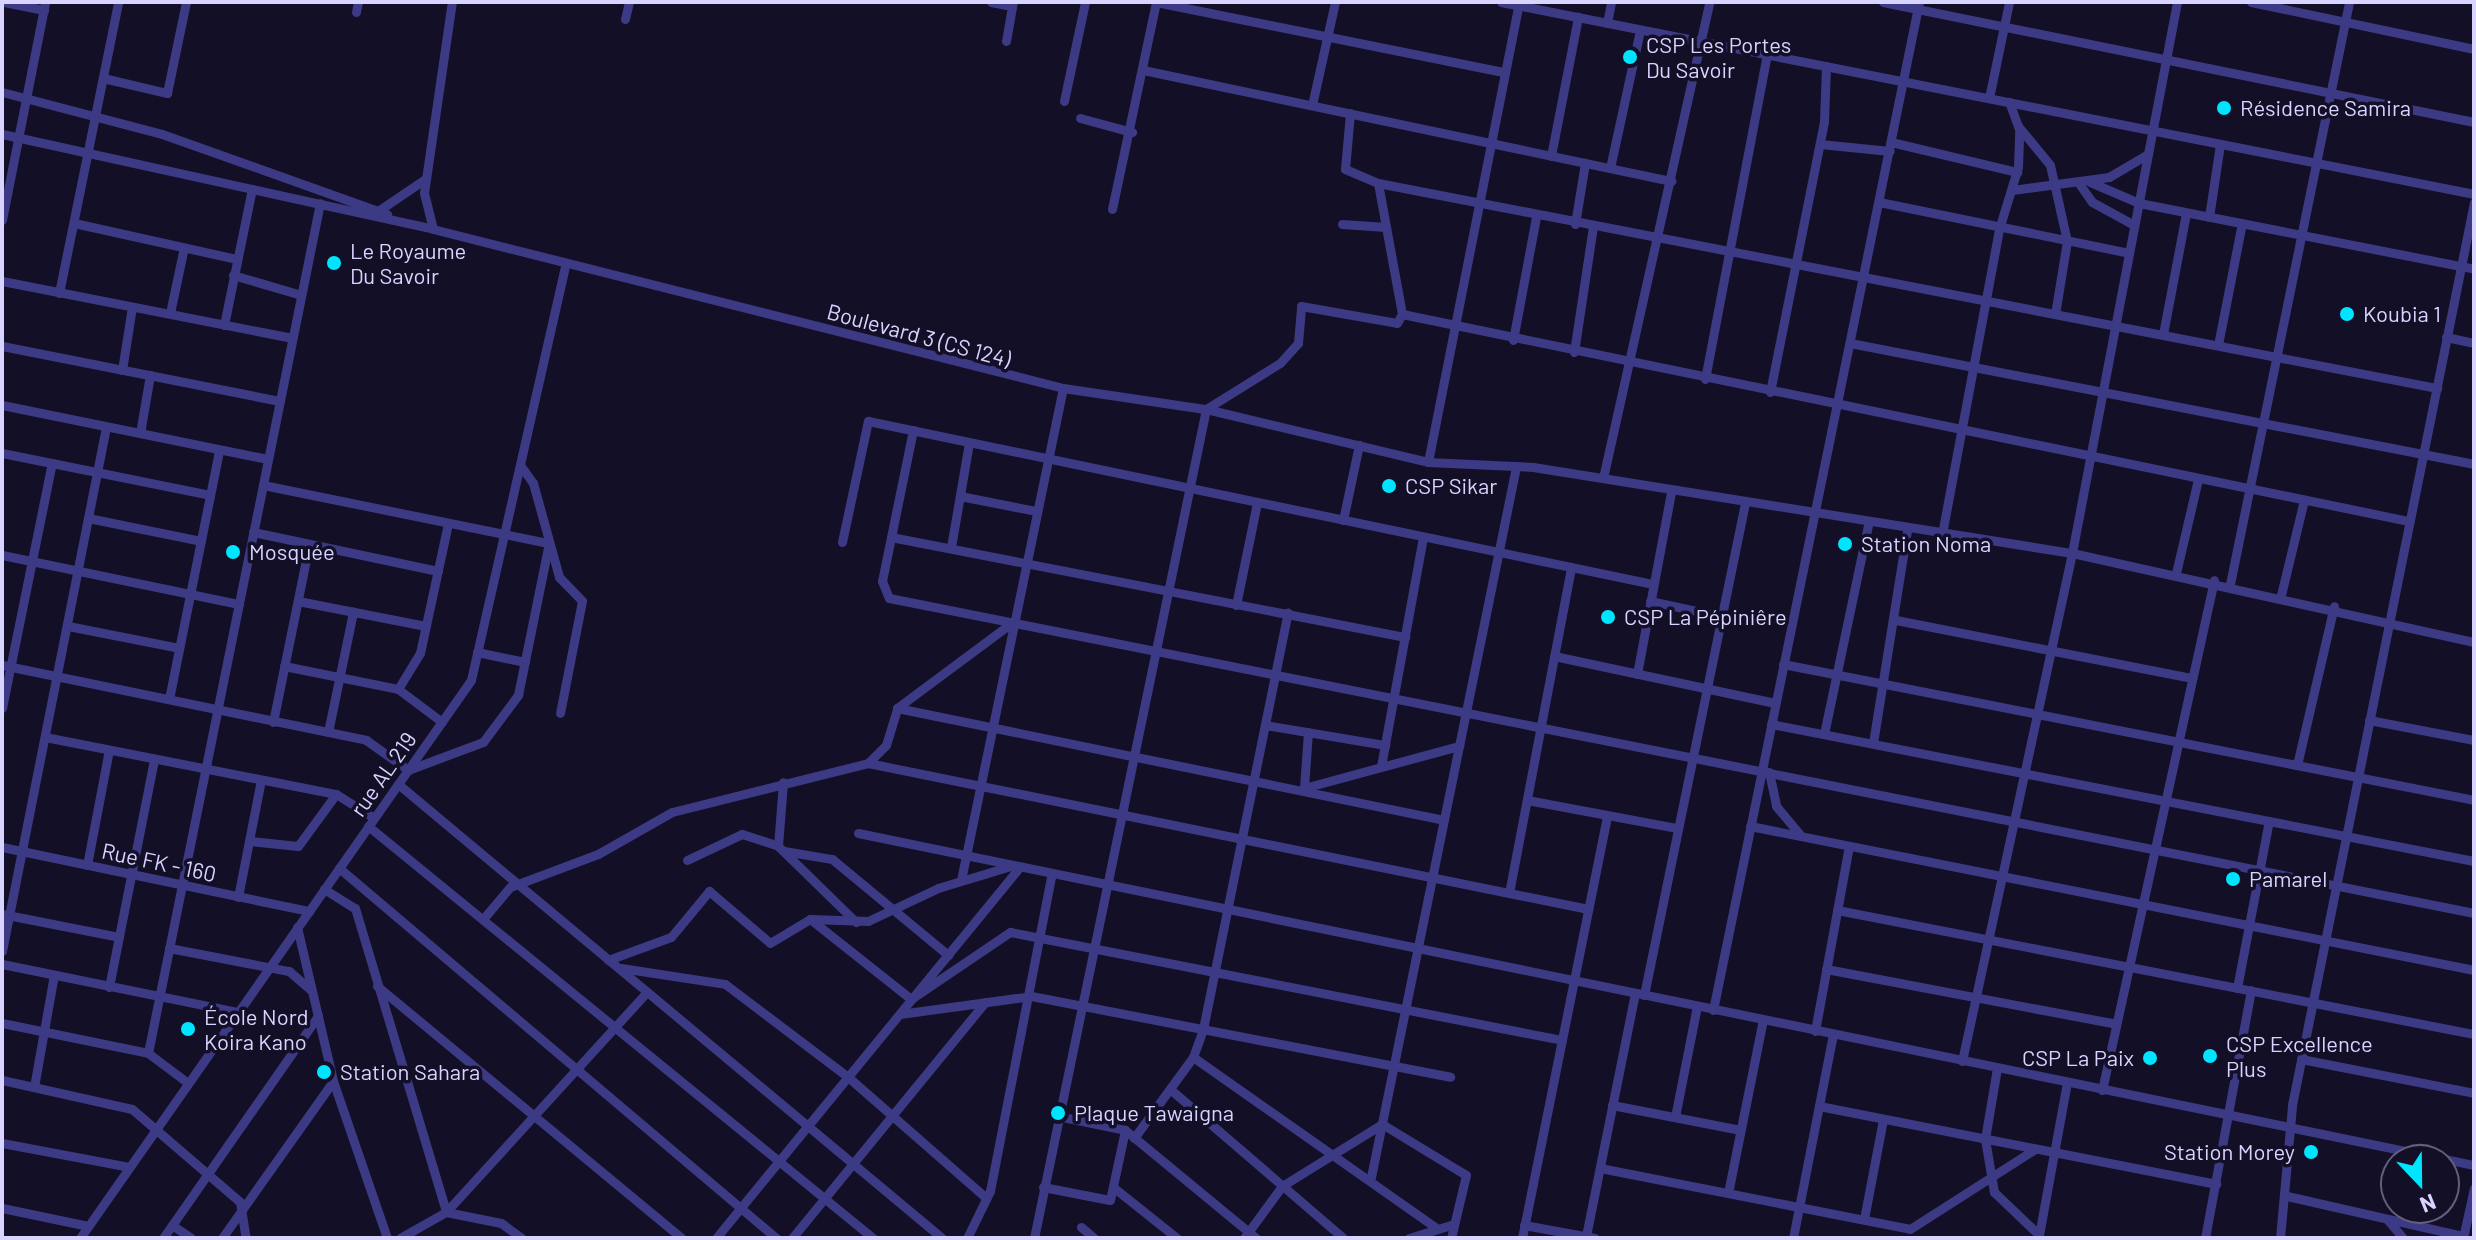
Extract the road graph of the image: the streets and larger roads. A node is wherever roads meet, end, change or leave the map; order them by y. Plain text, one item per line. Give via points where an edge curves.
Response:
1 (4, 2) edge
2 (118, 2) edge
3 (186, 2) edge
4 (452, 2) edge
5 (629, 2) edge
6 (991, 2) edge
7 (1085, 2) edge
8 (1156, 2) edge
9 (1335, 2) edge
10 (1501, 2) edge
11 (1611, 2) edge
12 (1709, 2) edge
13 (1883, 2) edge
14 (2009, 2) edge
15 (2177, 2) edge
16 (2251, 2) edge
17 (2349, 2) edge
18 (1013, 4) edge
19 (1519, 4) edge
20 (1917, 5) edge
21 (45, 6) edge
22 (1578, 17) junction
23 (625, 19) dead end
24 (2345, 22) junction
25 (1607, 23) junction
26 (2003, 27) junction
27 (1640, 30) junction
28 (1327, 36) junction
29 (1006, 41) dead end
30 (1700, 42) junction
31 (2474, 49) edge
32 (1767, 55) junction
33 (2166, 59) junction
34 (1826, 66) junction
35 (1143, 70) junction
36 (1503, 72) junction
37 (103, 78) junction
38 (1902, 81) junction
39 (2, 92) edge
40 (2330, 93) junction
41 (1989, 98) junction
42 (1064, 101) dead end
43 (24, 102) junction
44 (2009, 102) junction
45 (1312, 105) junction
46 (1350, 113) junction
47 (95, 118) junction
48 (1080, 118) dead end
49 (2474, 122) edge
50 (2018, 126) junction
51 (2152, 131) junction
52 (1132, 132) junction
53 (2, 134) edge
54 (20, 139) junction
55 (1490, 143) junction
56 (1820, 144) junction
57 (2220, 144) junction
58 (1891, 146) junction
59 (88, 152) junction
60 (2148, 154) junction
61 (1551, 156) junction
62 (1585, 163) junction
63 (2316, 163) junction
64 (1610, 168) junction
65 (2017, 172) junction
66 (429, 173) junction
67 (1671, 181) junction
68 (2078, 182) junction
69 (2090, 182) junction
70 (1378, 183) junction
71 (2054, 183) junction
72 (252, 189) junction
73 (2012, 190) junction
74 (2474, 194) edge
75 (1879, 202) junction
76 (2474, 202) edge
77 (320, 203) junction
78 (2139, 203) junction
79 (1478, 206) junction
80 (1112, 209) dead end
81 (374, 212) junction
82 (2186, 213) junction
83 (1536, 217) junction
84 (2209, 217) junction
85 (2, 220) edge
86 (74, 223) junction
87 (2242, 223) junction
88 (1342, 224) dead end
89 (1575, 224) junction
90 (2134, 225) junction
91 (1386, 227) junction
92 (1593, 227) junction
93 (433, 229) junction
94 (1999, 229) junction
95 (2302, 235) junction
96 (1659, 238) junction
97 (2067, 241) junction
98 (184, 247) junction
99 (2129, 253) junction
100 (1728, 255) junction
101 (237, 259) junction
102 (566, 263) junction
103 (1795, 267) junction
104 (2461, 267) junction
105 (2474, 269) edge
106 (233, 275) junction
107 (1865, 280) junction
108 (2, 281) edge
109 (59, 293) junction
110 (301, 295) junction
111 (1985, 300) junction
112 (132, 307) junction
113 (170, 313) junction
114 (1402, 314) junction
115 (2055, 314) junction
116 (224, 325) junction
117 (2115, 325) junction
118 (1452, 326) junction
119 (2163, 334) junction
120 (2446, 337) junction
121 (292, 338) junction
122 (1513, 340) junction
123 (1850, 343) junction
124 (2474, 343) edge
125 (2218, 345) junction
126 (2, 346) edge
127 (1574, 352) junction
128 (2277, 357) junction
129 (1632, 364) junction
130 (1973, 367) junction
131 (122, 370) junction
132 (150, 375) junction
133 (1705, 379) junction
134 (1063, 388) junction
135 (2437, 388) junction
136 (1770, 392) junction
137 (2102, 392) junction
138 (280, 401) junction
139 (2, 405) edge
140 (1836, 405) junction
141 (1206, 409) junction
142 (2263, 423) junction
143 (106, 427) junction
144 (913, 430) junction
145 (1961, 430) junction
146 (140, 433) junction
147 (969, 443) junction
148 (1359, 445) junction
149 (219, 450) junction
150 (2, 453) edge
151 (2425, 454) junction
152 (2090, 457) junction
153 (268, 459) junction
154 (1047, 459) junction
155 (1428, 462) junction
156 (52, 463) junction
157 (2474, 464) edge
158 (520, 465) junction
159 (1516, 467) junction
160 (97, 472) junction
161 (1603, 478) junction
162 (2198, 479) junction
163 (263, 485) junction
164 (1187, 488) junction
165 (2250, 489) junction
166 (1671, 492) junction
167 (210, 495) junction
168 (960, 496) junction
169 (2304, 500) junction
170 (1257, 503) junction
171 (1745, 503) junction
172 (1036, 511) junction
173 (1813, 517) junction
174 (88, 518) junction
175 (1343, 520) junction
176 (2409, 521) junction
177 (448, 523) junction
178 (1868, 525) junction
179 (1907, 530) junction
180 (253, 532) junction
181 (504, 534) junction
182 (1942, 534) junction
183 (891, 537) junction
184 (1423, 537) junction
185 (201, 541) junction
186 (842, 542) dead end
187 (309, 545) junction
188 (547, 546) junction
189 (951, 547) junction
190 (1498, 552) junction
191 (2072, 553) junction
192 (2, 555) edge
193 (33, 561) junction
194 (1026, 561) junction
195 (1571, 567) junction
196 (79, 571) junction
197 (438, 571) junction
198 (2176, 573) junction
199 (2214, 580) junction
200 (1653, 584) junction
201 (2230, 584) junction
202 (1166, 592) junction
203 (190, 593) junction
204 (2281, 595) junction
205 (298, 601) junction
206 (1650, 601) junction
207 (239, 604) junction
208 (1236, 605) junction
209 (2334, 606) junction
210 (353, 612) junction
211 (1288, 613) junction
212 (1720, 616) junction
213 (1896, 620) junction
214 (2387, 621) junction
215 (1013, 623) junction
216 (68, 626) junction
217 (426, 626) junction
218 (1405, 637) junction
219 (2474, 642) edge
220 (179, 648) junction
221 (2049, 648) junction
222 (1154, 650) junction
223 (477, 652) junction
224 (1554, 656) junction
225 (525, 662) junction
226 (1783, 664) junction
227 (6, 666) edge
228 (284, 666) junction
229 (1637, 674) junction
230 (1275, 675) junction
231 (1836, 675) junction
232 (58, 677) junction
233 (340, 677) junction
234 (2192, 678) junction
235 (1884, 684) junction
236 (1706, 688) junction
237 (398, 689) junction
238 (1394, 697) junction
239 (169, 699) junction
240 (1775, 703) junction
241 (2, 708) edge
242 (897, 708) junction
243 (217, 711) junction
244 (1466, 711) junction
245 (560, 713) dead end
246 (2035, 714) junction
247 (2369, 720) junction
248 (273, 722) junction
249 (442, 722) junction
250 (1771, 724) junction
251 (1265, 725) junction
252 (1541, 726) junction
253 (992, 728) junction
254 (328, 732) junction
255 (1308, 732) junction
256 (1824, 734) junction
257 (45, 737) junction
258 (2474, 740) edge
259 (2178, 742) junction
260 (1873, 743) junction
261 (1385, 745) junction
262 (1459, 746) junction
263 (109, 750) junction
264 (1132, 756) junction
265 (1692, 757) junction
266 (154, 760) junction
267 (868, 763) junction
268 (2297, 765) junction
269 (1381, 766) junction
270 (205, 769) junction
271 (408, 770) junction
272 (1765, 771) junction
273 (2022, 773) junction
274 (2357, 777) junction
275 (261, 780) junction
276 (1254, 781) junction
277 (783, 782) junction
278 (398, 784) junction
279 (982, 786) junction
280 (1304, 788) junction
281 (336, 794) junction
282 (1527, 800) junction
283 (2474, 800) edge
284 (2165, 801) junction
285 (1120, 814) junction
286 (1607, 815) junction
287 (1444, 820) junction
288 (2012, 821) junction
289 (2269, 821) junction
290 (371, 822) junction
291 (1750, 826) junction
292 (1677, 828) junction
293 (858, 833) dead end
294 (1800, 836) junction
295 (2346, 836) junction
296 (1242, 839) junction
297 (250, 841) junction
298 (1849, 846) junction
299 (2, 847) edge
300 (781, 848) junction
301 (2155, 849) junction
302 (23, 851) junction
303 (969, 856) junction
304 (687, 860) dead end
305 (2474, 861) edge
306 (87, 865) junction
307 (1018, 866) junction
308 (339, 868) junction
309 (2259, 870) junction
310 (1052, 873) junction
311 (132, 875) junction
312 (2001, 876) junction
313 (1432, 878) junction
314 (961, 880) junction
315 (517, 884) junction
316 (1105, 884) junction
317 (182, 885) junction
318 (2336, 885) junction
319 (324, 889) junction
320 (1509, 893) junction
321 (238, 897) junction
322 (2142, 905) junction
323 (1228, 909) junction
324 (1588, 909) junction
325 (893, 910) junction
326 (1837, 910) junction
327 (309, 911) junction
328 (2474, 913) edge
329 (6, 914) edge
330 (483, 919) junction
331 (810, 919) junction
332 (856, 922) junction
333 (2249, 926) junction
334 (297, 927) junction
335 (119, 937) junction
336 (1040, 938) junction
337 (1987, 939) junction
338 (2325, 942) junction
339 (169, 948) junction
340 (1092, 948) junction
341 (1418, 948) junction
342 (2, 951) edge
343 (948, 955) junction
344 (608, 960) junction
345 (2, 964) edge
346 (2129, 967) junction
347 (269, 968) junction
348 (618, 968) junction
349 (1826, 969) junction
350 (2474, 970) edge
351 (1215, 972) junction
352 (54, 975) junction
353 (1574, 980) junction
354 (377, 986) junction
355 (109, 987) junction
356 (2237, 988) junction
357 (311, 990) junction
358 (2251, 990) junction
359 (647, 992) junction
360 (1639, 994) junction
361 (1031, 996) junction
362 (1975, 997) junction
363 (159, 998) junction
364 (911, 999) junction
365 (985, 1002) junction
366 (2313, 1002) junction
367 (1080, 1006) junction
368 (1697, 1006) junction
369 (1405, 1010) junction
370 (1713, 1010) junction
371 (238, 1012) junction
372 (900, 1014) junction
373 (318, 1016) junction
374 (1763, 1020) junction
375 (2, 1023) edge
376 (2116, 1024) junction
377 (615, 1027) junction
378 (1203, 1029) junction
379 (1815, 1031) junction
380 (43, 1032) junction
381 (2474, 1034) edge
382 (1833, 1035) junction
383 (1562, 1040) junction
384 (148, 1053) junction
385 (1193, 1057) junction
386 (2301, 1059) junction
387 (1962, 1061) junction
388 (1394, 1066) junction
389 (1997, 1068) junction
390 (577, 1070) junction
391 (848, 1077) junction
392 (1450, 1077) dead end
393 (2, 1080) edge
394 (333, 1081) junction
395 (188, 1083) junction
396 (2067, 1083) junction
397 (34, 1087) junction
398 (1170, 1089) junction
399 (2102, 1090) junction
400 (2474, 1093) edge
401 (1612, 1105) junction
402 (1819, 1106) junction
403 (1058, 1116) junction
404 (2228, 1116) junction
405 (536, 1117) junction
406 (894, 1117) junction
407 (1675, 1117) junction
408 (1883, 1119) junction
409 (1382, 1124) junction
410 (808, 1126) junction
411 (2291, 1129) junction
412 (1125, 1130) junction
413 (1741, 1130) junction
414 (154, 1131) junction
415 (1134, 1138) junction
416 (1985, 1139) junction
417 (2, 1143) edge
418 (2035, 1149) junction
419 (2055, 1153) junction
420 (1330, 1156) junction
421 (779, 1161) junction
422 (854, 1164) junction
423 (2474, 1165) edge
424 (129, 1167) junction
425 (1600, 1168) junction
426 (209, 1173) junction
427 (1371, 1177) junction
428 (1990, 1177) junction
429 (2216, 1184) junction
430 (1282, 1186) junction
431 (1043, 1187) junction
432 (1113, 1187) junction
433 (2474, 1188) edge
434 (1728, 1193) junction
435 (2287, 1196) junction
436 (985, 1197) junction
437 (825, 1199) junction
438 (1799, 1206) junction
439 (2, 1208) edge
440 (741, 1208) junction
441 (241, 1212) junction
442 (446, 1212) junction
443 (2380, 1216) edge
444 (1864, 1219) junction
445 (1454, 1224) junction
446 (2411, 1224) edge
447 (172, 1225) junction
448 (1524, 1225) junction
449 (88, 1226) junction
450 (1081, 1227) dead end
451 (1438, 1229) junction
452 (1910, 1229) junction
453 (1250, 1236) edge
454 (1590, 1237) edge
455 (2038, 1237) edge
456 (2463, 1237) edge
457 (80, 1238) edge
458 (163, 1238) edge
459 (191, 1238) edge
460 (222, 1238) edge
461 (246, 1238) edge
462 (387, 1238) edge
463 (400, 1238) edge
464 (522, 1238) edge
465 (682, 1238) edge
466 (716, 1238) edge
467 (776, 1238) edge
468 (792, 1238) edge
469 (873, 1238) edge
470 (942, 1238) edge
471 (967, 1238) edge
472 (1034, 1238) edge
473 (1094, 1238) edge
474 (1177, 1238) edge
475 (1343, 1238) edge
476 (1409, 1238) edge
477 (1451, 1238) edge
478 (1522, 1238) edge
479 (1793, 1238) edge
480 (1917, 1238) edge
481 (2205, 1238) edge
482 (2280, 1238) edge

1 - 21 street
2 - 37 street
3 - 37 street via 167,93
4 - 66 street
5 - 23 street
6 - 18 street
7 - 42 street
8 - 28 street
8 - 35 street
9 - 28 street
10 - 19 street
11 - 25 street
12 - 30 street
13 - 20 street
14 - 26 street
15 - 33 street
16 - 24 street
17 - 24 street
18 - 29 street
19 - 22 street
19 - 36 street
20 - 26 street
20 - 38 street
21 - 43 street
22 - 25 street
22 - 61 street
24 - 31 street
24 - 40 street
25 - 27 street
26 - 33 street
26 - 41 street
27 - 30 street
27 - 64 street
28 - 36 street
28 - 45 street
30 - 32 street
30 - 67 street
32 - 34 street
32 - 100 street
33 - 40 street
33 - 51 street
34 - 38 street
34 - 56 street
35 - 45 street
35 - 52 street
36 - 55 street
37 - 47 street
38 - 41 street
38 - 58 street
39 - 43 street
40 - 49 street
40 - 63 street
41 - 44 street
43 - 47 street
43 - 54 street
44 - 50 street
44 - 51 street
45 - 46 street
46 - 55 street
46 - 70 street via 1345,169
47 - 59 street
47 - 81 street via 162,134
48 - 52 street
50 - 65 street
50 - 71 street via 2045,157
51 - 57 street
51 - 60 street
52 - 80 street
53 - 54 street
54 - 59 street
54 - 85 street
55 - 61 street
55 - 79 street
56 - 58 street
56 - 103 street
57 - 63 street
57 - 84 street
58 - 65 street
58 - 75 street
59 - 72 street
59 - 86 street
60 - 69 street
60 - 78 street
61 - 62 street
62 - 64 street
62 - 89 street
63 - 74 street
63 - 95 street
64 - 67 street
65 - 73 street
66 - 81 street
66 - 93 street via 424,206
67 - 96 street
68 - 69 street
68 - 71 street
68 - 90 street via 2092,202
69 - 78 street
70 - 79 street
70 - 91 street
71 - 73 street
71 - 97 street
72 - 77 street
72 - 101 street
73 - 94 street
75 - 94 street
75 - 107 street
76 - 104 street
77 - 81 street
77 - 110 street
78 - 82 street
78 - 90 street
79 - 83 street
79 - 118 street
81 - 93 street, Boulevard 3 (CS 124)
82 - 84 street
82 - 119 street
83 - 89 street
83 - 122 street
84 - 87 street
86 - 98 street
86 - 109 street
87 - 95 street
87 - 125 street
88 - 91 street
89 - 92 street
90 - 99 street
91 - 114 street
92 - 96 street
92 - 127 street
93 - 102 street, Boulevard 3 (CS 124)
94 - 97 street
94 - 111 street
95 - 104 street
95 - 128 street
96 - 100 street
96 - 129 street
97 - 99 street
97 - 115 street
98 - 101 street
98 - 113 street
99 - 117 street
100 - 103 street
100 - 133 street
101 - 106 street
102 - 134 street, Boulevard 3 (CS 124)
102 - 158 street, rue AL 219
103 - 107 street
103 - 136 street
104 - 105 street
104 - 120 street
106 - 110 street
106 - 116 street
107 - 111 street
107 - 123 street
108 - 109 street
109 - 112 street
110 - 121 street
111 - 115 street
111 - 130 street
112 - 113 street
112 - 131 street
113 - 116 street
114 - 118 street
114 - 141 street via 1397,323 1301,306 1298,343 1280,363
115 - 117 street
116 - 121 street
117 - 119 street
117 - 137 street
118 - 122 street
118 - 155 street
119 - 125 street
120 - 124 street
120 - 135 street
121 - 138 street
122 - 127 street
123 - 130 street
123 - 140 street
125 - 128 street
126 - 131 street
127 - 129 street
128 - 135 street
128 - 142 street
129 - 133 street
129 - 161 street
130 - 137 street
130 - 145 street
131 - 132 street
132 - 138 street
132 - 146 street
133 - 136 street
134 - 141 street, Boulevard 3 (CS 124)
134 - 154 street
135 - 151 street
136 - 140 street
137 - 142 street
137 - 152 street
138 - 153 street
139 - 143 street
140 - 145 street
140 - 173 street
141 - 148 street, Boulevard 3 (CS 124)
141 - 164 street
142 - 151 street
142 - 165 street
143 - 146 street
143 - 160 street
144 - 147 street
144 - 183 street
144 - 186 street via 868,421
145 - 152 street
145 - 182 street
146 - 149 street
147 - 154 street
147 - 168 street
148 - 155 street, Boulevard 3 (CS 124)
148 - 175 street
149 - 153 street
149 - 167 street
150 - 156 street
151 - 157 street
151 - 176 street
152 - 162 street
152 - 191 street
153 - 163 street
154 - 164 street
154 - 172 street
155 - 159 street, Boulevard 3 (CS 124)
156 - 160 street
156 - 193 street
158 - 181 street, rue AL 219
158 - 188 street via 533,483
159 - 161 street, Boulevard 3 (CS 124)
159 - 190 street
160 - 167 street
160 - 174 street
161 - 166 street, Boulevard 3 (CS 124)
162 - 165 street
162 - 198 street
163 - 177 street
163 - 180 street
164 - 170 street
164 - 202 street
165 - 169 street
165 - 201 street
166 - 171 street, Boulevard 3 (CS 124)
166 - 200 street
167 - 185 street
168 - 172 street
168 - 189 street
169 - 176 street
169 - 204 street
170 - 175 street
170 - 208 street
171 - 173 street, Boulevard 3 (CS 124)
171 - 212 street
172 - 194 street
173 - 178 street, Boulevard 3 (CS 124)
173 - 226 street
174 - 185 street
174 - 196 street
175 - 184 street
176 - 214 street
177 - 181 street
177 - 197 street
178 - 179 street, Boulevard 3 (CS 124)
178 - 231 street
179 - 182 street, Boulevard 3 (CS 124)
179 - 213 street
180 - 187 street
180 - 207 street
181 - 188 street
181 - 223 street, rue AL 219
182 - 191 street, Boulevard 3 (CS 124)
183 - 189 street
183 - 215 street via 881,587 889,598
184 - 190 street
184 - 218 street
185 - 203 street
187 - 197 street
187 - 205 street
188 - 225 street
188 - 245 street via 561,582 582,601
189 - 194 street
190 - 195 street
190 - 244 street
191 - 198 street, Boulevard 3 (CS 124)
191 - 221 street
192 - 193 street
193 - 196 street
193 - 227 street
194 - 202 street
194 - 215 street
195 - 200 street
195 - 224 street
196 - 203 street
196 - 216 street
197 - 217 street
198 - 199 street, Boulevard 3 (CS 124)
199 - 201 street, Boulevard 3 (CS 124)
199 - 234 street
200 - 206 street
201 - 204 street, Boulevard 3 (CS 124)
202 - 208 street
202 - 222 street
203 - 207 street
203 - 220 street
204 - 209 street, Boulevard 3 (CS 124)
205 - 210 street
205 - 228 street
206 - 212 street
206 - 229 street
207 - 243 street
208 - 211 street
209 - 214 street, Boulevard 3 (CS 124)
209 - 268 street
210 - 217 street
210 - 233 street
211 - 218 street
211 - 230 street
212 - 236 street
213 - 221 street
213 - 235 street
214 - 219 street, Boulevard 3 (CS 124)
214 - 247 street
215 - 222 street
215 - 242 street via 991,632
215 - 253 street
216 - 220 street
216 - 232 street
217 - 237 street via 419,657
218 - 238 street
220 - 239 street
221 - 234 street
221 - 246 street
222 - 230 street
222 - 264 street
223 - 225 street
223 - 249 street, rue AL 219 via 471,680
224 - 229 street
224 - 252 street
225 - 271 street via 518,695 483,742
226 - 231 street
226 - 240 street
227 - 232 street
227 - 241 street
228 - 233 street
228 - 248 street
229 - 236 street
230 - 238 street
230 - 251 street
231 - 235 street
231 - 256 street
232 - 239 street
232 - 257 street
233 - 237 street
233 - 254 street
234 - 259 street
235 - 246 street
235 - 260 street
236 - 240 street
236 - 265 street
237 - 249 street
238 - 244 street
238 - 261 street
239 - 243 street
240 - 250 street
242 - 253 street
242 - 267 street via 886,745
243 - 248 street
243 - 270 street
244 - 252 street
244 - 262 street
246 - 259 street
246 - 273 street
247 - 258 street
247 - 274 street
248 - 254 street
249 - 271 street, rue AL 219
250 - 256 street
250 - 272 street
251 - 255 street
251 - 276 street
252 - 265 street
252 - 282 street
253 - 264 street
253 - 279 street
254 - 271 street via 366,740
255 - 261 street
255 - 280 street
256 - 260 street
257 - 263 street
257 - 302 street
259 - 268 street
259 - 284 street
260 - 273 street
261 - 269 street
262 - 269 street
262 - 287 street
263 - 266 street
263 - 306 street
264 - 276 street
264 - 285 street
265 - 272 street
265 - 292 street
266 - 270 street
266 - 311 street
267 - 277 street
267 - 279 street
268 - 274 street
269 - 280 street
270 - 275 street
270 - 317 street
271 - 278 street, rue AL 219
272 - 288 street
272 - 291 street
272 - 294 street via 1776,806
273 - 284 street
273 - 288 street
274 - 283 street
274 - 295 street
275 - 281 street
275 - 297 street
276 - 280 street
276 - 296 street
277 - 300 street
277 - 315 street via 672,812 598,854
278 - 290 street, rue AL 219
278 - 315 street
279 - 285 street
279 - 303 street
280 - 287 street
281 - 290 street
281 - 297 street via 298,846
282 - 286 street
282 - 320 street
284 - 289 street
284 - 301 street
285 - 296 street
285 - 316 street
286 - 292 street
286 - 324 street
287 - 313 street
288 - 301 street
288 - 312 street
289 - 295 street
289 - 309 street
290 - 308 street, rue AL 219
290 - 330 street
291 - 294 street
291 - 370 street
292 - 360 street
293 - 303 street
294 - 298 street
295 - 305 street
295 - 318 street
296 - 313 street
296 - 323 street
297 - 321 street
298 - 312 street
298 - 326 street
299 - 302 street, Rue FK - 160
300 - 304 street via 742,834
300 - 325 street via 832,859
300 - 332 street
301 - 309 street
301 - 322 street
302 - 306 street, Rue FK - 160
302 - 329 street
303 - 307 street
303 - 314 street
306 - 311 street, Rue FK - 160
307 - 310 street
307 - 314 street
307 - 343 street
308 - 319 street, rue AL 219
308 - 390 street
309 - 318 street
309 - 333 street
310 - 316 street
310 - 336 street
311 - 317 street, Rue FK - 160
311 - 335 street
312 - 322 street
312 - 337 street
313 - 320 street
313 - 341 street
314 - 325 street
315 - 330 street
315 - 344 street
316 - 323 street
316 - 340 street
317 - 321 street, Rue FK - 160
317 - 339 street
318 - 328 street
318 - 338 street
319 - 327 street, rue AL 219
319 - 354 street via 355,908
320 - 324 street
321 - 327 street, Rue FK - 160
322 - 333 street
322 - 346 street
323 - 341 street
323 - 351 street
324 - 353 street
325 - 332 street
325 - 343 street
326 - 337 street
326 - 349 street
327 - 334 street, rue AL 219
329 - 335 street
329 - 342 street
330 - 377 street
331 - 332 street
331 - 344 street via 770,943 709,891 671,937
331 - 364 street
333 - 338 street
333 - 356 street
334 - 347 street, rue AL 219
334 - 357 street
335 - 355 street
336 - 340 street
336 - 361 street
336 - 364 street via 1010,932
337 - 346 street
337 - 362 street
338 - 350 street
338 - 366 street
339 - 347 street
339 - 363 street
340 - 351 street
340 - 367 street
341 - 353 street
341 - 369 street
343 - 364 street
344 - 348 street
345 - 352 street
346 - 356 street
346 - 376 street
347 - 357 street via 289,971
347 - 371 street, rue AL 219
348 - 359 street
348 - 391 street via 725,984
349 - 362 street
349 - 379 street
351 - 369 street
351 - 378 street
352 - 355 street
352 - 380 street
353 - 360 street
353 - 383 street
354 - 405 street
354 - 442 street
355 - 363 street
356 - 358 street
357 - 373 street
358 - 366 street
358 - 404 street
359 - 377 street
359 - 410 street
360 - 368 street
360 - 401 street
361 - 365 street
361 - 367 street
361 - 436 street
362 - 376 street
362 - 387 street
363 - 371 street
363 - 384 street
364 - 372 street
365 - 372 street
365 - 406 street
366 - 381 street
366 - 386 street
367 - 378 street
367 - 403 street
368 - 370 street
368 - 407 street
369 - 383 street
369 - 388 street
370 - 374 street
371 - 395 street, rue AL 219
372 - 391 street
373 - 394 street
373 - 426 street
374 - 379 street
374 - 413 street
375 - 380 street
376 - 399 street
377 - 390 street
377 - 421 street
378 - 385 street
378 - 388 street
379 - 382 street
380 - 384 street
380 - 397 street
382 - 387 street
382 - 402 street
383 - 448 street
384 - 395 street
385 - 398 street
385 - 420 street
386 - 400 street
386 - 411 street
387 - 389 street
388 - 392 street
388 - 409 street
389 - 396 street
389 - 416 street
390 - 405 street
390 - 440 street
391 - 406 street
391 - 410 street
393 - 397 street
394 - 441 street
394 - 462 street
395 - 414 street, rue AL 219
396 - 399 street
396 - 419 street
397 - 414 street via 129,1107
398 - 415 street
398 - 430 street
399 - 404 street
401 - 407 street
401 - 425 street
402 - 408 street
402 - 438 street
403 - 412 street
403 - 431 street
404 - 411 street
404 - 429 street
405 - 442 street
405 - 465 street
406 - 422 street
406 - 436 street
407 - 413 street
408 - 416 street
408 - 444 street
409 - 420 street
409 - 427 street
409 - 445 street via 1466,1175
410 - 421 street
410 - 422 street
411 - 423 street
411 - 435 street
412 - 415 street
412 - 432 street
413 - 434 street
414 - 424 street, rue AL 219
414 - 426 street
415 - 453 street
416 - 418 street
416 - 428 street
417 - 424 street
418 - 419 street
418 - 428 street
419 - 429 street
419 - 455 street
420 - 427 street
420 - 430 street
421 - 437 street
421 - 440 street
422 - 437 street
422 - 470 street
424 - 449 street, rue AL 219
425 - 434 street
425 - 454 street
426 - 441 street
426 - 447 street
427 - 451 street
428 - 452 street
428 - 455 street via 1994,1192
429 - 481 street
430 - 453 street
430 - 475 street
431 - 432 street via 1110,1200
431 - 472 street
432 - 474 street
433 - 456 street
434 - 438 street
435 - 443 street
435 - 482 street
436 - 471 street
437 - 468 street
437 - 469 street
438 - 444 street
438 - 479 street
439 - 449 street
440 - 466 street
440 - 467 street
441 - 460 street
441 - 461 street
442 - 463 street
442 - 464 street via 501,1223
444 - 452 street
445 - 451 street
445 - 477 street
446 - 456 street
447 - 458 street
447 - 459 street
448 - 454 street
448 - 478 street
449 - 457 street, rue AL 219
450 - 473 street
451 - 476 street
452 - 480 street

